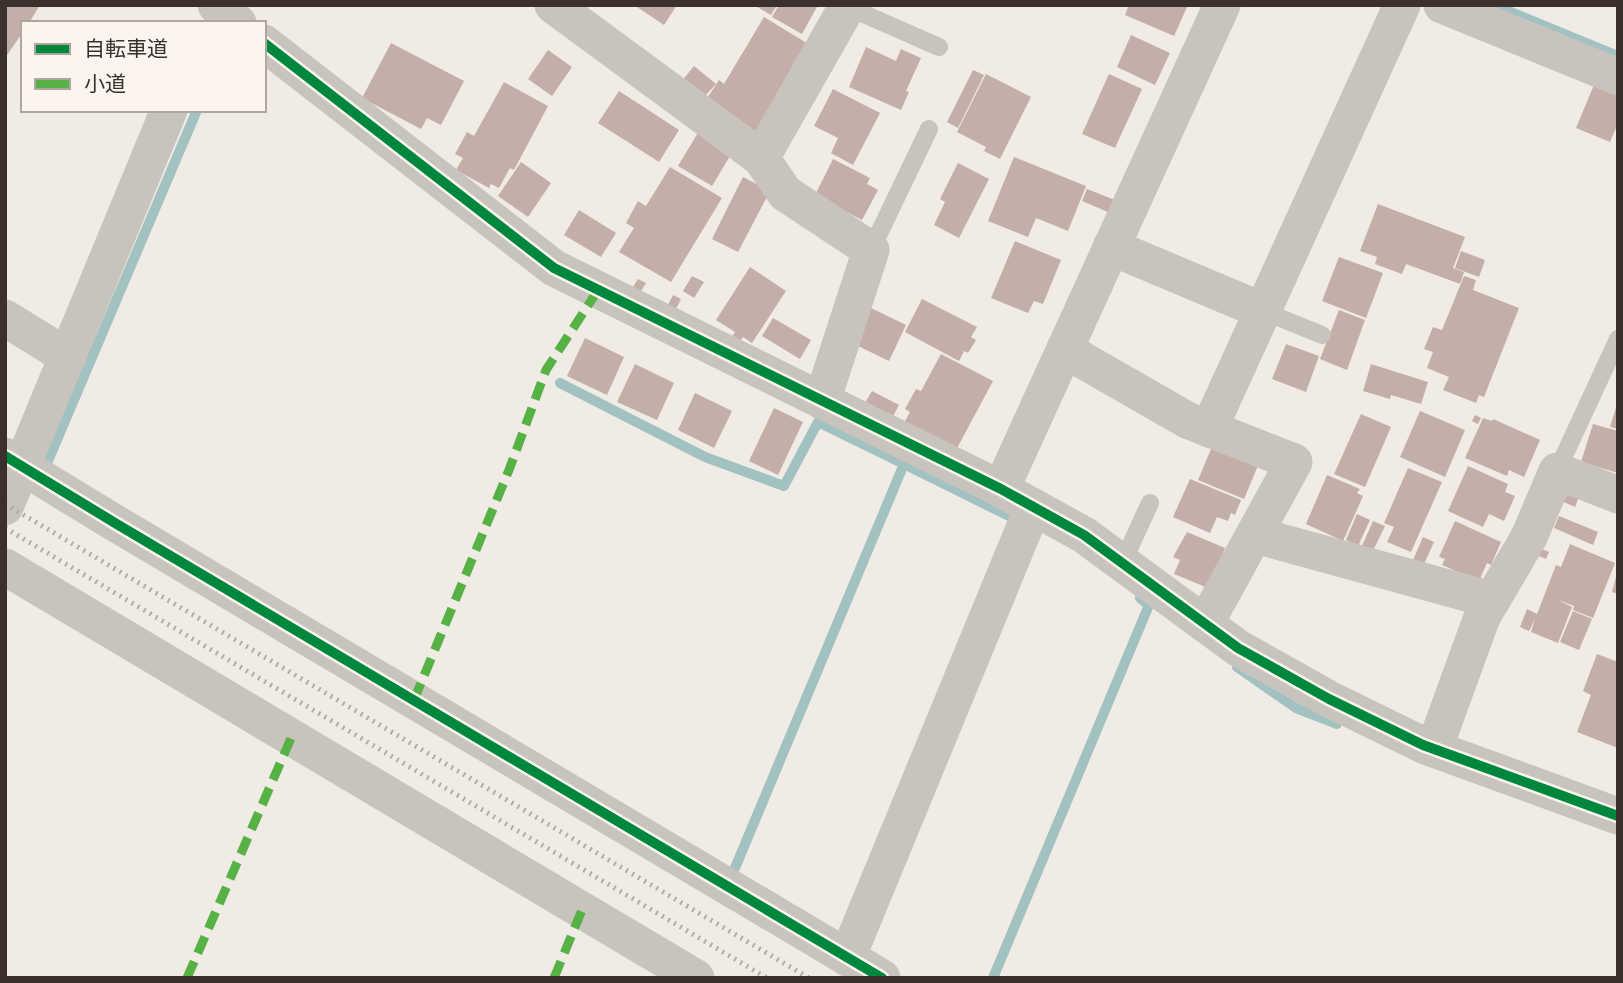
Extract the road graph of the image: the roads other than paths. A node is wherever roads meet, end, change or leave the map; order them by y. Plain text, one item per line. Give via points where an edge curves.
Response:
1 (214, 5) edge
2 (554, 5) edge
3 (1222, 5) edge
4 (1402, 5) edge
5 (1442, 5) edge
6 (848, 6) edge
7 (206, 21) edge
8 (235, 21) edge
9 (266, 45) edge
10 (939, 47) dead end
11 (1618, 77) edge
12 (168, 112) edge
13 (929, 129) dead end
14 (761, 158) junction
15 (1111, 247) junction
16 (871, 250) junction
17 (1263, 311) junction
18 (5, 318) edge
19 (1322, 335) dead end
20 (1618, 339) edge
21 (1065, 350) junction
22 (68, 357) junction
23 (822, 401) junction
24 (1209, 429) junction
25 (14, 461) edge
26 (1557, 471) junction
27 (1001, 489) junction
28 (1618, 495) edge
29 (1150, 503) dead end
30 (5, 507) edge
31 (1034, 507) junction
32 (1255, 534) junction
33 (1122, 564) junction
34 (5, 567) edge
35 (1492, 600) junction
36 (1205, 624) junction
37 (1434, 749) junction
38 (1618, 816) edge
39 (848, 958) junction
40 (696, 978) edge
41 (882, 978) edge

1 - 7 street
1 - 8 street
2 - 14 street
3 - 15 street
4 - 17 street
5 - 11 street
6 - 10 lane
6 - 14 street
9 - 23 street via 554,268
12 - 22 street
13 - 16 lane
14 - 16 street via 785,193
15 - 17 street
15 - 21 street
16 - 23 street
17 - 19 lane
17 - 24 street
18 - 22 street
20 - 26 lane
21 - 24 street
21 - 27 street
22 - 25 street
23 - 27 street
24 - 32 street via 1294,462
25 - 30 street
25 - 39 street
26 - 28 street
26 - 35 street via 1529,537
27 - 31 street
29 - 33 lane
31 - 33 street via 1084,535
31 - 39 street
32 - 35 street
32 - 36 street
33 - 36 street
34 - 40 street
35 - 37 street
36 - 37 street via 1329,699
37 - 38 street
39 - 41 street

